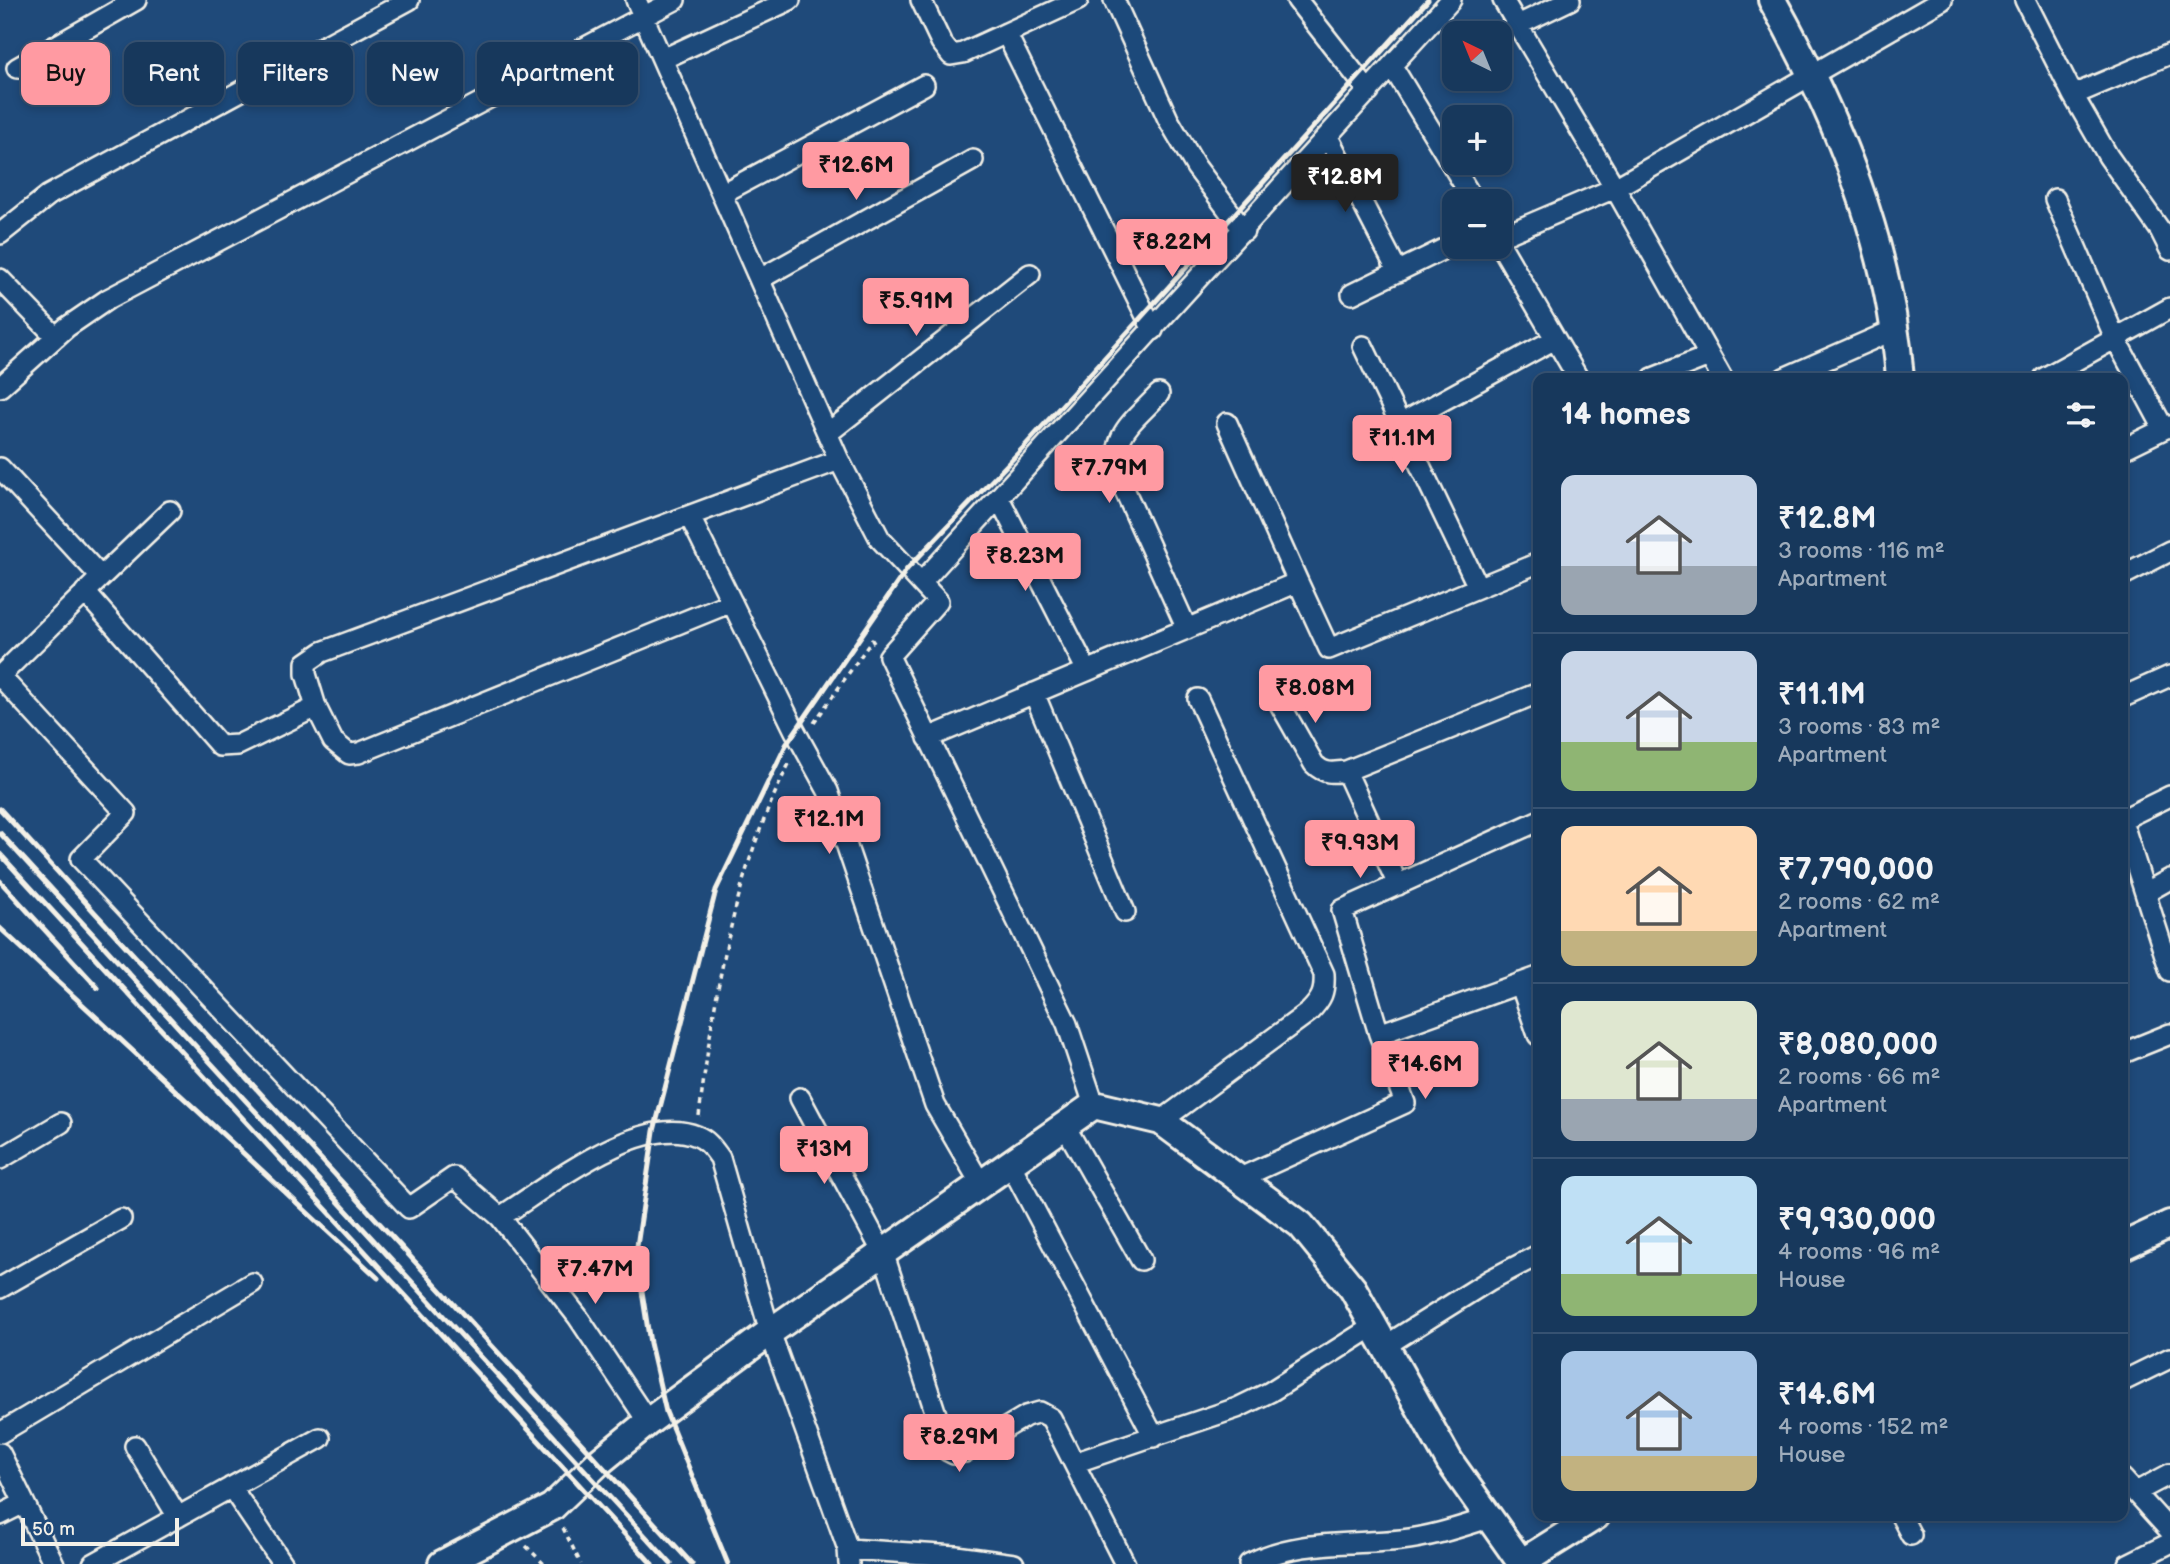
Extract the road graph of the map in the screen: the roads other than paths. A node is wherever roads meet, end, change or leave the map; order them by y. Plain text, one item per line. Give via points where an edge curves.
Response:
1 (136, 0) edge
2 (409, 0) edge
3 (675, 0) edge
4 (790, 0) edge
5 (921, 0) edge
6 (1078, 0) edge
7 (1114, 0) edge
8 (1451, 0) edge
9 (1503, 0) edge
10 (1570, 0) edge
11 (1772, 0) edge
12 (1942, 0) edge
13 (2025, 0) edge
14 (1300, 1) edge
15 (640, 8) edge
16 (1518, 25) junction
17 (1006, 33) junction
18 (2170, 54) edge
19 (663, 60) junction
20 (1392, 66) junction
21 (17, 68) dead end
22 (1814, 74) junction
23 (925, 85) dead end
24 (1369, 92) junction
25 (2073, 95) junction
26 (1328, 137) junction
27 (972, 160) dead end
28 (1615, 188) junction
29 (1467, 189) edge
30 (723, 193) junction
31 (2055, 199) dead end
32 (1244, 230) junction
33 (1512, 232) edge
34 (0, 233) edge
35 (1442, 250) edge
36 (2170, 250) edge
37 (1509, 259) edge
38 (1398, 272) junction
39 (1030, 274) dead end
40 (0, 279) edge
41 (760, 279) junction
42 (1352, 294) dead end
43 (2170, 308) edge
44 (1896, 329) junction
45 (1153, 330) junction
46 (56, 337) junction
47 (2115, 338) junction
48 (1555, 339) junction
49 (1363, 346) dead end
50 (1709, 356) junction
51 (1574, 373) edge
52 (1666, 373) edge
53 (1719, 373) edge
54 (1795, 373) edge
55 (1900, 373) edge
56 (2053, 373) edge
57 (0, 387) edge
58 (1159, 394) dead end
59 (1227, 423) dead end
60 (1400, 424) junction
61 (2167, 427) edge
62 (828, 433) junction
63 (2128, 446) edge
64 (839, 460) junction
65 (0, 468) edge
66 (999, 498) junction
67 (170, 512) dead end
68 (690, 517) junction
69 (2170, 551) edge
70 (1533, 565) edge
71 (2128, 572) edge
72 (101, 577) junction
73 (1298, 582) junction
74 (921, 583) junction
75 (1478, 587) junction
76 (85, 592) junction
77 (732, 602) junction
78 (1187, 629) junction
79 (1087, 671) junction
80 (0, 676) edge
81 (2170, 676) edge
82 (1034, 694) junction
83 (1533, 695) edge
84 (2128, 695) edge
85 (1276, 698) dead end
86 (1198, 699) dead end
87 (316, 707) junction
88 (928, 738) junction
89 (1346, 771) junction
90 (2170, 796) edge
91 (2128, 817) edge
92 (1533, 823) edge
93 (2128, 840) edge
94 (2170, 879) edge
95 (1398, 885) junction
96 (2145, 893) junction
97 (1125, 912) dead end
98 (2170, 971) edge
99 (1529, 980) edge
100 (1533, 1004) edge
101 (1378, 1034) junction
102 (2170, 1034) edge
103 (2128, 1051) edge
104 (800, 1098) dead end
105 (1094, 1105) junction
106 (1161, 1121) junction
107 (61, 1123) dead end
108 (1065, 1126) junction
109 (0, 1158) edge
110 (1011, 1165) junction
111 (1238, 1179) junction
112 (982, 1186) junction
113 (500, 1217) junction
114 (121, 1219) dead end
115 (2170, 1224) edge
116 (2128, 1244) edge
117 (884, 1255) junction
118 (1533, 1258) edge
119 (1141, 1260) dead end
120 (252, 1283) dead end
121 (0, 1288) edge
122 (770, 1332) junction
123 (1379, 1336) junction
124 (2170, 1358) edge
125 (2128, 1379) edge
126 (648, 1422) junction
127 (0, 1433) edge
128 (1154, 1437) junction
129 (320, 1438) dead end
130 (135, 1446) dead end
131 (0, 1453) edge
132 (1074, 1463) junction
133 (2170, 1474) edge
134 (2129, 1485) edge
135 (231, 1487) junction
136 (24, 1503) junction
137 (0, 1515) edge
138 (178, 1517) junction
139 (1489, 1518) junction
140 (1588, 1521) edge
141 (1904, 1521) edge
142 (2170, 1531) edge
143 (1911, 1535) dead end
144 (2170, 1543) edge
145 (849, 1557) edge
146 (1259, 1562) edge
147 (450, 1563) edge
148 (1521, 1563) edge
149 (54, 1564) edge
150 (93, 1564) edge
151 (283, 1564) edge
152 (1014, 1564) edge
153 (1125, 1564) edge
154 (2128, 1564) edge

1 - 21 street
2 - 34 street via 49,195
3 - 15 street
4 - 19 street
5 - 17 street via 951,55
6 - 17 street
7 - 32 street via 1168,119 1196,167
8 - 20 street
9 - 16 street
10 - 16 street
11 - 22 street
12 - 22 street
13 - 25 street
14 - 24 street
15 - 19 street
15 - 46 street via 108,299
16 - 28 street
17 - 45 street
18 - 25 street
19 - 30 street
20 - 24 street
20 - 29 street
22 - 28 street
22 - 44 street via 1880,246
23 - 30 street
24 - 26 street
25 - 36 street
26 - 32 street
26 - 38 street
27 - 41 street
28 - 33 street
28 - 50 street
30 - 41 street
31 - 47 street
32 - 45 street
35 - 38 street
37 - 48 street
38 - 42 street
39 - 62 street
40 - 46 street
41 - 62 street
43 - 47 street
44 - 54 street
44 - 55 street
45 - 66 street
46 - 57 street
47 - 56 street
47 - 61 street
48 - 51 street
48 - 60 street
49 - 60 street
50 - 52 street
50 - 53 street
58 - 78 street via 1125,430 1115,458 1120,480
59 - 73 street
60 - 75 street
61 - 63 street
62 - 64 street
64 - 68 street
64 - 74 street via 880,538
65 - 72 street
66 - 74 street
66 - 79 street
67 - 72 street
68 - 77 street
68 - 87 street via 322,652 306,663
69 - 71 street
70 - 75 street
72 - 76 street
73 - 75 street via 1329,649
73 - 78 street
74 - 88 street via 938,601 889,656
76 - 80 street
76 - 87 street via 220,746 238,745
77 - 87 street via 359,753 349,754 340,748
77 - 112 street via 828,791 935,1105
78 - 79 street
79 - 82 street
80 - 113 street via 126,813 81,859 409,1208 454,1177
81 - 84 street
82 - 88 street
82 - 97 street
83 - 89 street
85 - 89 street via 1320,771
86 - 106 street via 1324,974 1324,989 1322,1000 1309,1012
88 - 105 street via 1067,1024
89 - 95 street
90 - 91 street
92 - 95 street
93 - 96 street
94 - 96 street
95 - 101 street via 1342,910
96 - 98 street
99 - 100 street
99 - 101 street
101 - 111 street via 1405,1103
102 - 103 street
104 - 117 street
105 - 106 street
105 - 108 street
106 - 111 street
107 - 109 street
108 - 110 street
108 - 119 street
110 - 112 street
110 - 128 street
111 - 123 street via 1301,1226 1353,1289
112 - 117 street
113 - 122 street via 619,1143 654,1131 697,1135 720,1158
113 - 126 street via 578,1317
114 - 121 street
115 - 116 street
117 - 122 street
117 - 132 street via 948,1451 965,1452 1040,1412 1051,1418
118 - 123 street
120 - 127 street
122 - 126 street
122 - 145 street
123 - 128 street via 1217,1416
123 - 139 street via 1450,1462
124 - 125 street
126 - 147 street via 552,1507
128 - 132 street
129 - 135 street
130 - 138 street
131 - 136 street
132 - 153 street
133 - 134 street
134 - 142 street
135 - 138 street
135 - 151 street
136 - 137 street
136 - 149 street
138 - 150 street
139 - 146 street via 1429,1535 1294,1547
139 - 148 street
140 - 148 street
141 - 143 street
144 - 154 street
145 - 152 street via 956,1556

